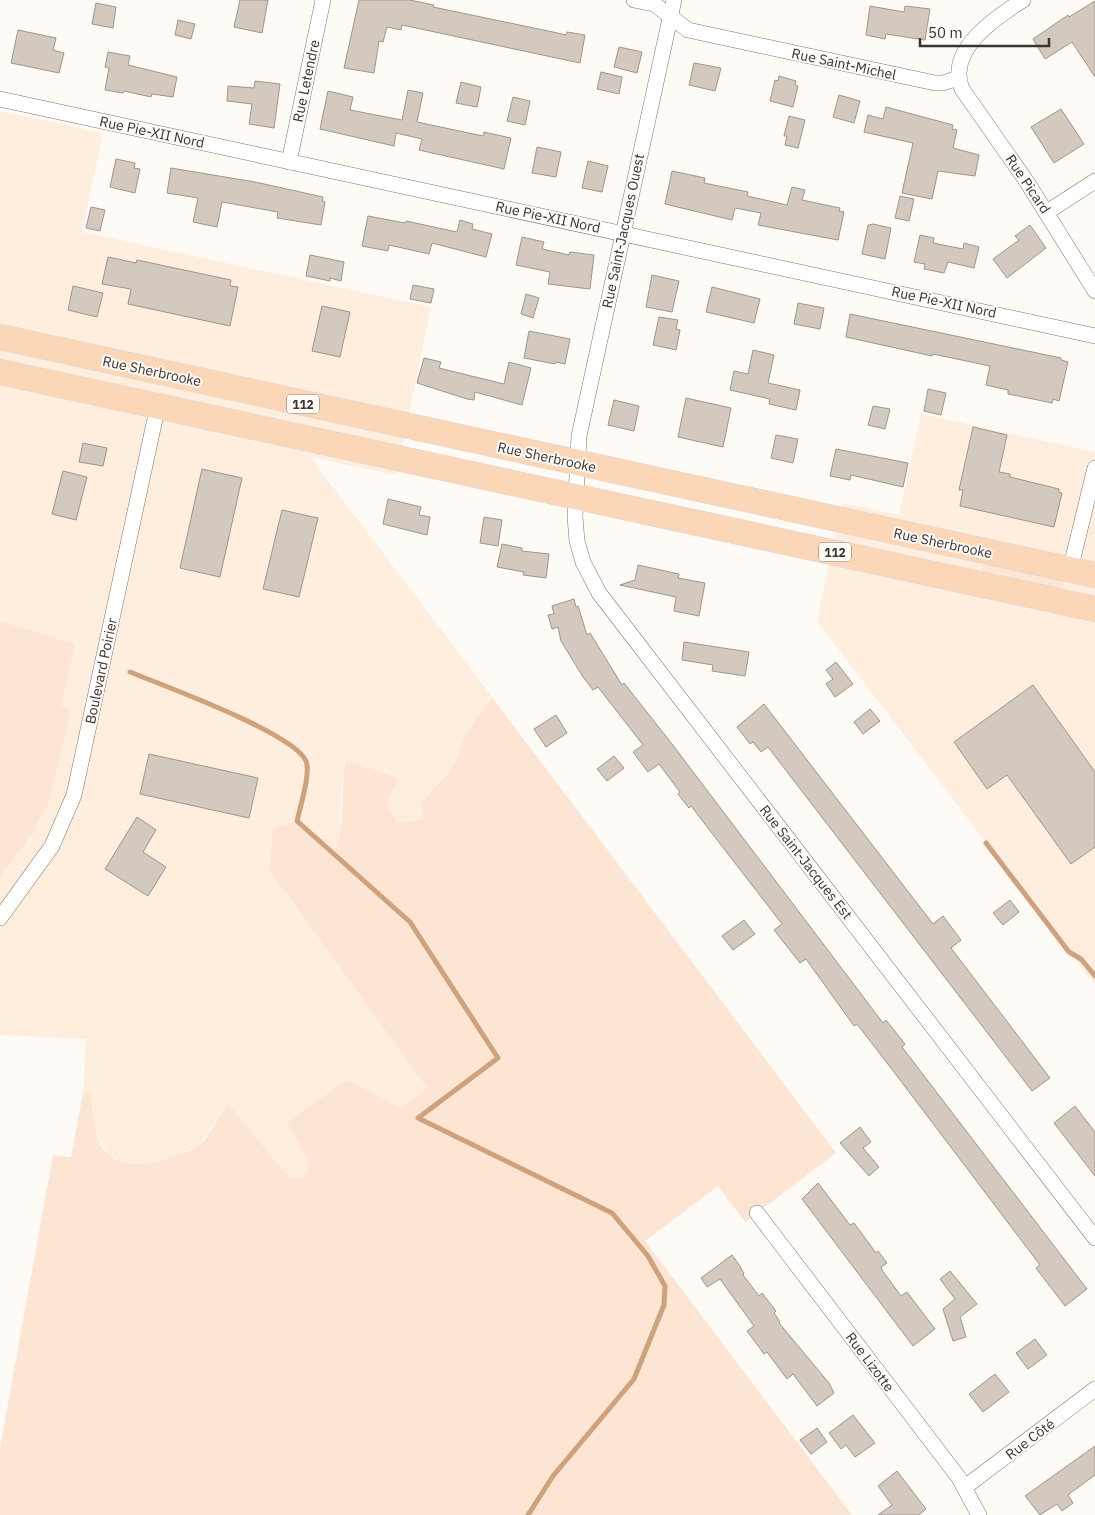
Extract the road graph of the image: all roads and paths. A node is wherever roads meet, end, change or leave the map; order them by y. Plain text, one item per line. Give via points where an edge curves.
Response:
1 (323, 0) edge
2 (634, 0) edge
3 (674, 0) edge
4 (1023, 0) edge
5 (671, 17) junction
6 (958, 78) junction
7 (0, 99) edge
8 (289, 162) junction
9 (1095, 180) edge
10 (1047, 212) junction
11 (622, 232) junction
12 (1095, 291) edge
13 (1095, 336) edge
14 (0, 337) edge
15 (0, 372) edge
16 (158, 405) junction
17 (577, 463) junction
18 (1095, 468) edge
19 (576, 495) junction
20 (1070, 570) junction
21 (1095, 575) edge
22 (1095, 609) edge
23 (0, 918) edge
24 (757, 1213) dead end
25 (1095, 1238) edge
26 (1095, 1389) edge
27 (965, 1487) junction
28 (979, 1515) edge

1 - 8 street, Rue Letendre
2 - 5 street, Rue Saint-Michel via 654,4
3 - 5 street, Rue Saint-Jacques Ouest
4 - 6 street via 992,22 974,40 960,62
5 - 6 street, Rue Saint-Michel via 688,30 934,83 943,84
5 - 11 street, Rue Saint-Jacques Ouest
6 - 10 street, Rue Picard via 962,89
7 - 8 street, Rue Pie-XII Nord
8 - 11 street, Rue Pie-XII Nord
9 - 10 street
10 - 12 street, Rue Picard
11 - 13 street, Rue Pie-XII Nord
11 - 17 street, Rue Saint-Jacques Ouest via 579,436
14 - 17 main road, Rue Sherbrooke / 112
15 - 16 main road, 112
16 - 19 main road, 112
16 - 23 street, Boulevard Poirier via 74,795 52,846
17 - 19 street, Rue Saint-Jacques Est
17 - 20 main road, Rue Sherbrooke / 112
18 - 20 street
19 - 22 main road, 112
19 - 25 street, Rue Saint-Jacques Est via 578,547 599,593
20 - 21 main road, Rue Sherbrooke / 112
24 - 27 street, Rue Lizotte
26 - 27 street, Rue Côté
27 - 28 street, Rue Lizotte

